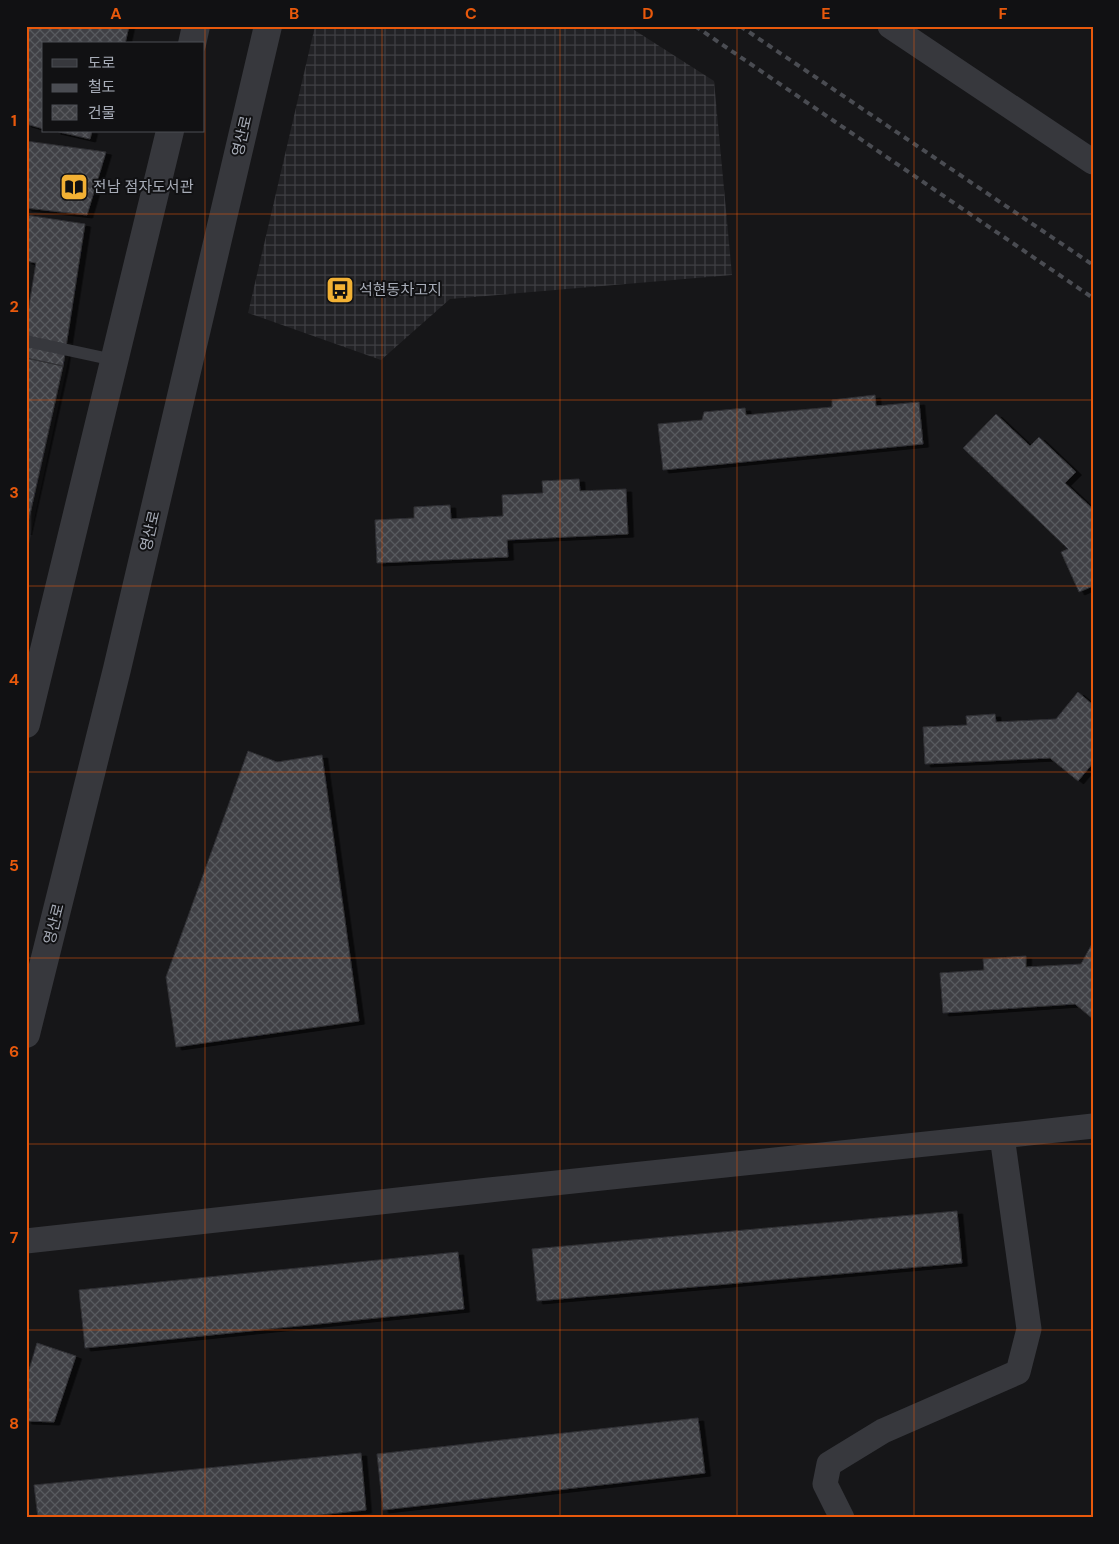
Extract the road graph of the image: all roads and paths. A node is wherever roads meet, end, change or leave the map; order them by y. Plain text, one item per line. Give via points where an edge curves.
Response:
1 (196, 26) edge
2 (268, 26) edge
3 (890, 26) edge
4 (192, 42) edge
5 (170, 132) edge
6 (1093, 162) edge
7 (26, 341) edge
8 (114, 360) junction
9 (34, 661) edge
10 (26, 724) edge
11 (26, 1034) edge
12 (1093, 1126) edge
13 (1002, 1136) junction
14 (26, 1241) edge
15 (842, 1518) edge

1 - 4 street
2 - 11 street, 영산로 via 117,669
3 - 6 street
5 - 8 street
7 - 8 lane
8 - 9 street
9 - 10 street
12 - 13 street
13 - 14 street
13 - 15 street via 1028,1329 1018,1372 883,1431 829,1464 826,1484

